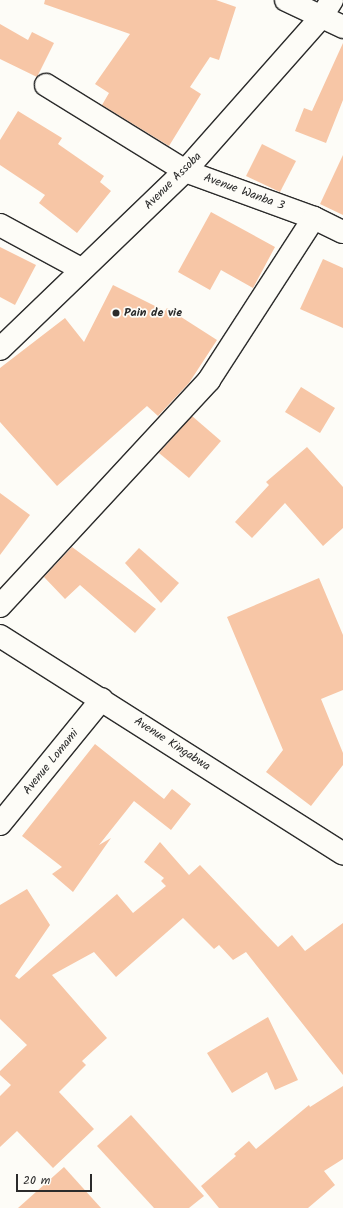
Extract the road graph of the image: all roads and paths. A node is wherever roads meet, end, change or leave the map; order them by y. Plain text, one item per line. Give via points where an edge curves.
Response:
1 (286, 0) edge
2 (327, 8) edge
3 (343, 27) edge
4 (46, 85) dead end
5 (185, 170) junction
6 (314, 218) junction
7 (0, 225) edge
8 (343, 232) edge
9 (81, 269) junction
10 (0, 348) edge
11 (0, 606) edge
12 (0, 636) edge
13 (102, 699) junction
14 (0, 824) edge
15 (343, 854) edge

1 - 2 street
2 - 3 street
2 - 5 street, Avenue Assoba
4 - 5 street, Avenue Wanba 3
5 - 6 street, Avenue Wanba 3
5 - 9 street, Avenue Assoba
6 - 8 street, Avenue Wanba 3
6 - 11 street via 209,380
7 - 9 street
9 - 10 street, Avenue Assoba
12 - 13 street, Avenue Kingabwa
13 - 14 street, Avenue Lomami
13 - 15 street, Avenue Kingabwa

